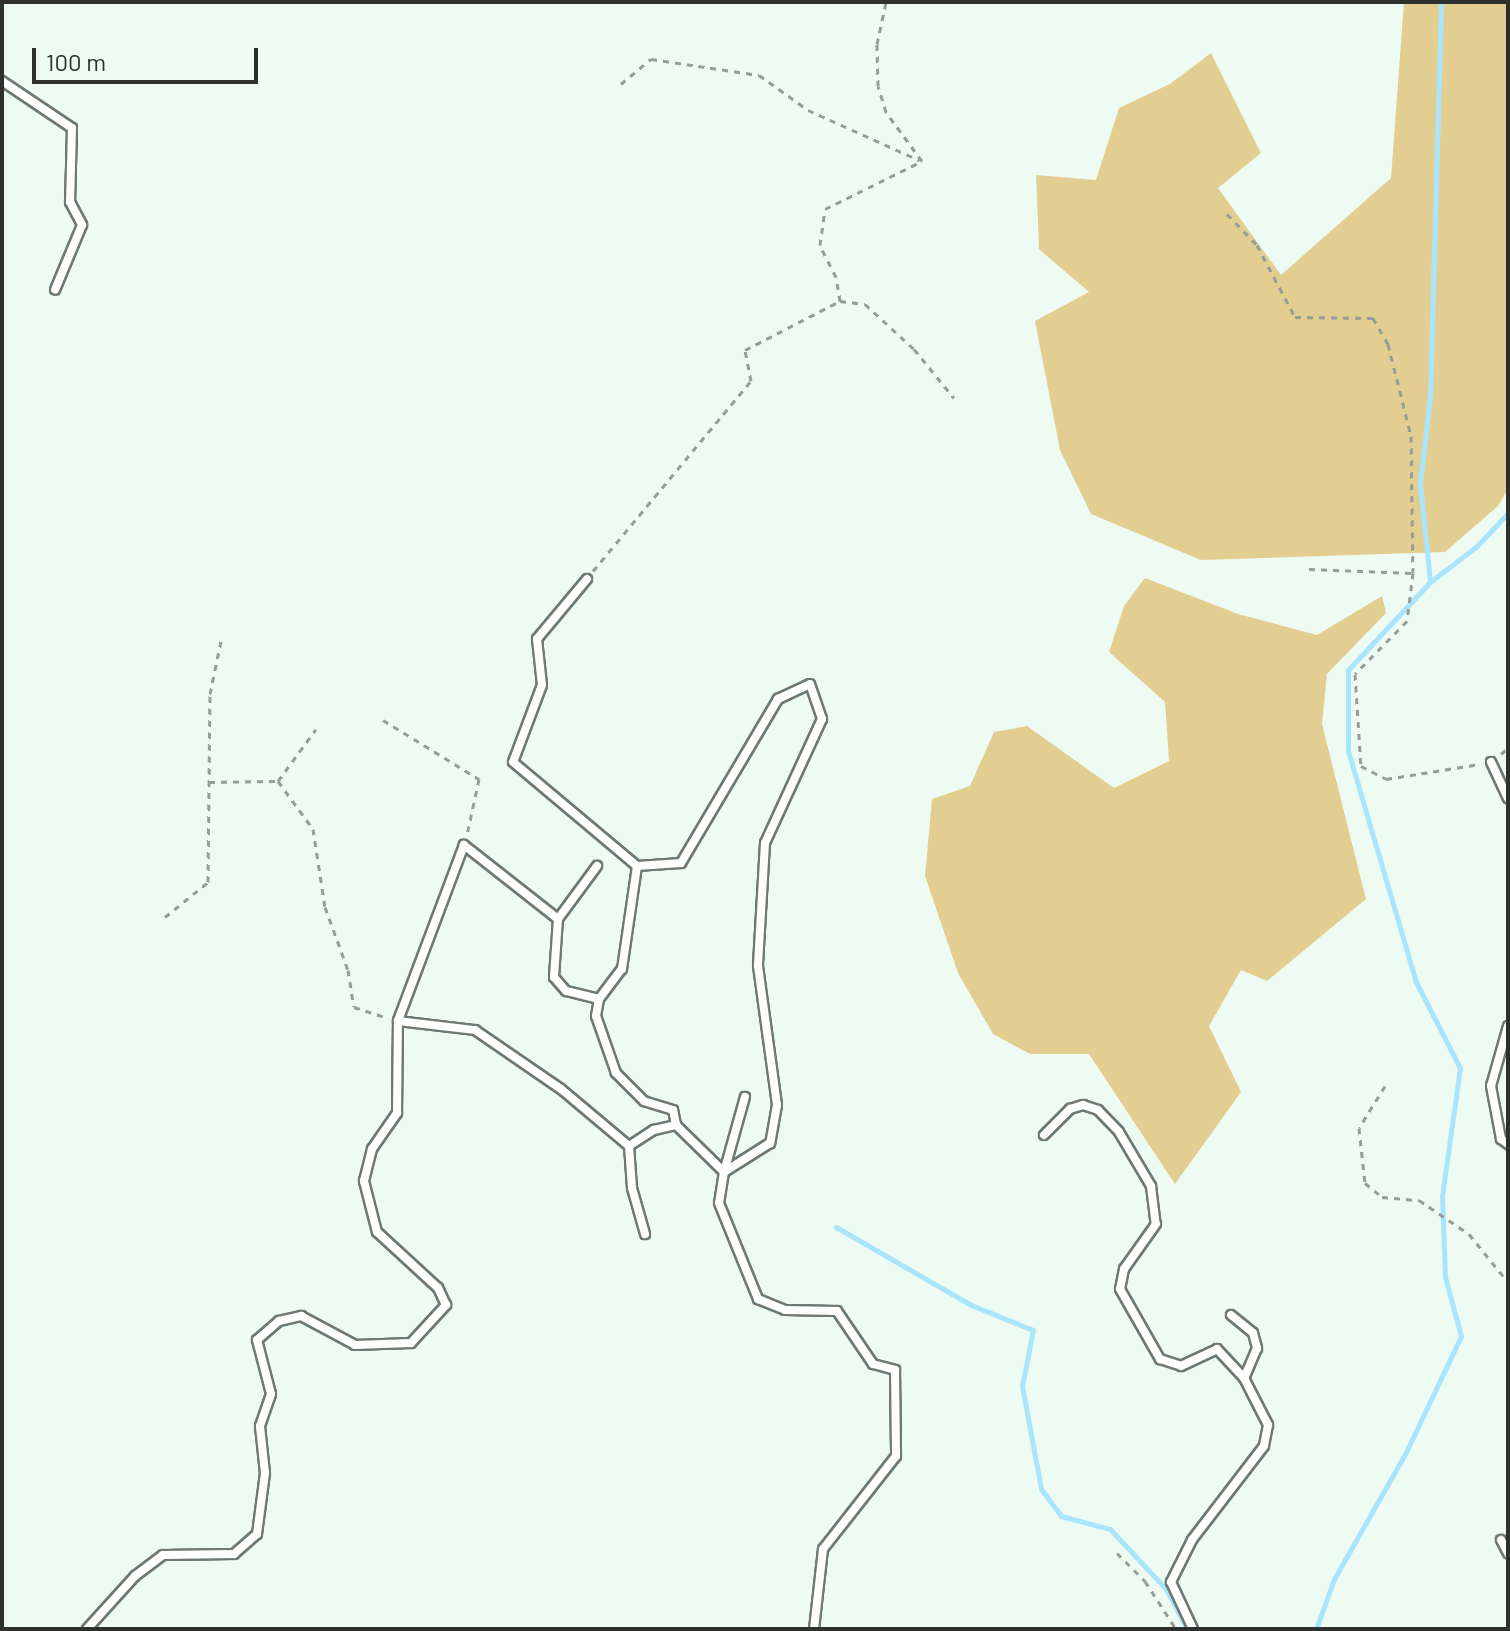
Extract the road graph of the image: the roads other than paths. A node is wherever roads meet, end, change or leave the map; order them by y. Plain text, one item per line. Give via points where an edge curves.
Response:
1 (2, 81) edge
2 (55, 290) dead end
3 (587, 579) road end
4 (1491, 762) road end
5 (1508, 798) edge
6 (597, 866) dead end
7 (637, 866) junction
8 (558, 919) junction
9 (599, 999) junction
10 (398, 1021) junction
11 (1508, 1026) edge
12 (745, 1097) dead end
13 (676, 1125) junction
14 (1044, 1135) dead end
15 (1508, 1144) edge
16 (629, 1146) junction
17 (724, 1172) junction
18 (645, 1234) dead end
19 (1231, 1315) dead end
20 (1244, 1378) junction
21 (1501, 1540) dead end
22 (1508, 1553) edge
23 (87, 1629) edge
24 (814, 1629) edge
25 (1193, 1629) edge

1 - 2 lane via 72,128 70,202 82,225
3 - 7 lane via 537,639 542,685 513,762
4 - 5 lane
6 - 8 lane
7 - 9 lane via 622,969
7 - 17 lane via 681,863 778,699 810,684 822,719 765,843 758,966 777,1105 770,1143
8 - 9 lane via 554,977 566,991
8 - 10 lane via 464,845
9 - 13 lane via 596,1016 616,1073 644,1101 673,1110
10 - 16 lane via 475,1030 561,1089
10 - 23 lane via 397,1113 372,1149 364,1181 377,1232 438,1288 446,1305 411,1343 355,1345 301,1316 279,1321 257,1340 271,1394 260,1426 265,1473 257,1534 234,1554 163,1555 135,1576
11 - 15 lane via 1491,1086 1501,1139
12 - 17 lane
13 - 16 lane via 654,1130
13 - 17 lane
14 - 20 lane via 1070,1109 1083,1105 1098,1110 1119,1132 1151,1186 1156,1224 1124,1269 1120,1289 1160,1359 1181,1366 1217,1349
16 - 18 lane via 632,1188
17 - 24 lane via 719,1203 758,1299 785,1310 837,1311 873,1364 895,1370 896,1456 823,1549
19 - 20 lane via 1253,1333 1257,1348
20 - 25 lane via 1268,1425 1264,1446 1192,1540 1171,1582
21 - 22 lane

